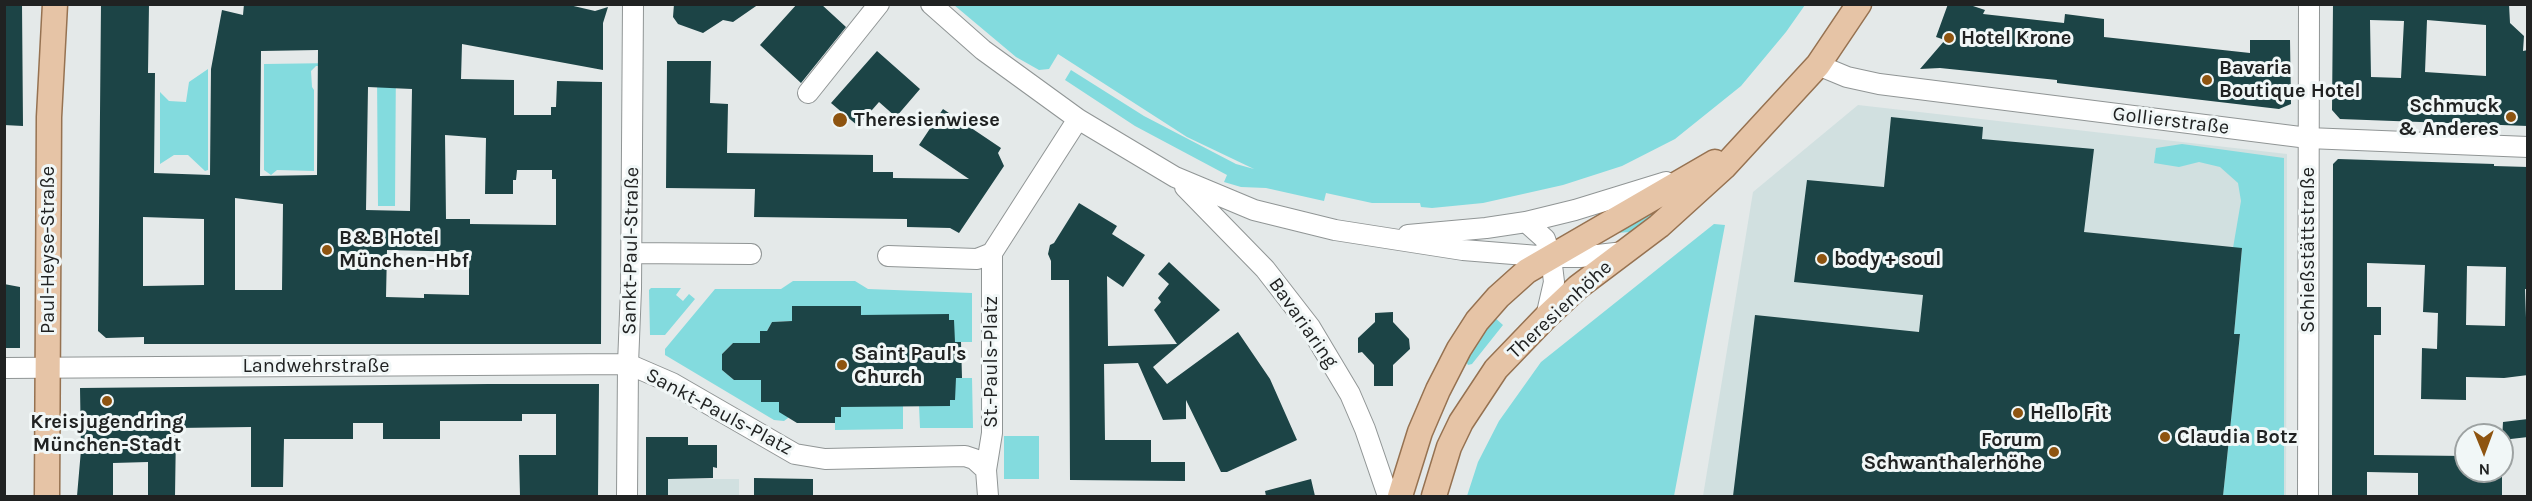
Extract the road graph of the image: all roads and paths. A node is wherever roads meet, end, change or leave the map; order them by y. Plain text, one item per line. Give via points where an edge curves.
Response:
1 (55, 4) edge
2 (633, 4) edge
3 (879, 4) edge
4 (931, 4) edge
5 (1858, 4) edge
6 (2309, 4) edge
7 (1818, 65) junction
8 (808, 93) dead end
9 (1078, 119) junction
10 (1763, 128) junction
11 (2308, 138) junction
12 (2528, 147) edge
13 (1711, 165) junction
14 (1175, 177) junction
15 (1526, 222) junction
16 (1369, 236) junction
17 (1624, 252) junction
18 (632, 253) junction
19 (992, 253) junction
20 (752, 254) dead end
21 (888, 256) dead end
22 (1551, 257) junction
23 (1546, 317) junction
24 (628, 364) junction
25 (4, 368) edge
26 (47, 368) junction
27 (986, 470) junction
28 (47, 496) edge
29 (627, 496) edge
30 (988, 496) edge
31 (1388, 496) edge
32 (1400, 496) edge
33 (1434, 496) edge
34 (2308, 496) edge

1 - 26 main road, Paul-Heyse-Straße via 49,117
2 - 18 street, Sankt-Paul-Straße
3 - 8 street
4 - 9 street, Bavariaring via 983,50
5 - 7 main road, Theresienhöhe
6 - 11 street, Schießstättstraße
7 - 10 main road, Theresienhöhe
7 - 11 street, Gollierstraße via 1879,84
9 - 14 street, Bavariaring
9 - 19 street
10 - 13 main road, Theresienhöhe
10 - 17 main road, Theresienhöhe via 1704,187
11 - 12 street, Gollierstraße
11 - 34 street, Schießstättstraße
13 - 15 street, Bavariaring via 1639,192
13 - 22 main road, Theresienhöhe
14 - 16 street, Bavariaring via 1254,210
14 - 31 street, Bavariaring via 1265,269 1310,327 1350,394
15 - 16 street, Bavariaring via 1459,231
15 - 22 street via 1545,239
16 - 22 street, Bavariaring via 1463,250
17 - 22 street, Theresienhöhe
17 - 23 main road, Theresienhöhe
18 - 20 street
18 - 24 street, Sankt-Paul-Straße
19 - 21 street via 977,259
19 - 27 street, St.-Pauls-Platz via 992,433
22 - 23 street via 1554,282
22 - 32 main road, Theresienhöhe via 1527,271 1498,297 1459,349 1420,432
23 - 33 main road, Theresienhöhe via 1479,393 1449,447
24 - 26 street, Landwehrstraße
24 - 27 street, Sankt-Pauls-Platz via 672,383 795,453 817,459 965,456
24 - 29 street, Sankt-Paul-Straße
25 - 26 street, Landwehrstraße
26 - 28 main road, Paul-Heyse-Straße
27 - 30 street, St.-Pauls-Platz

